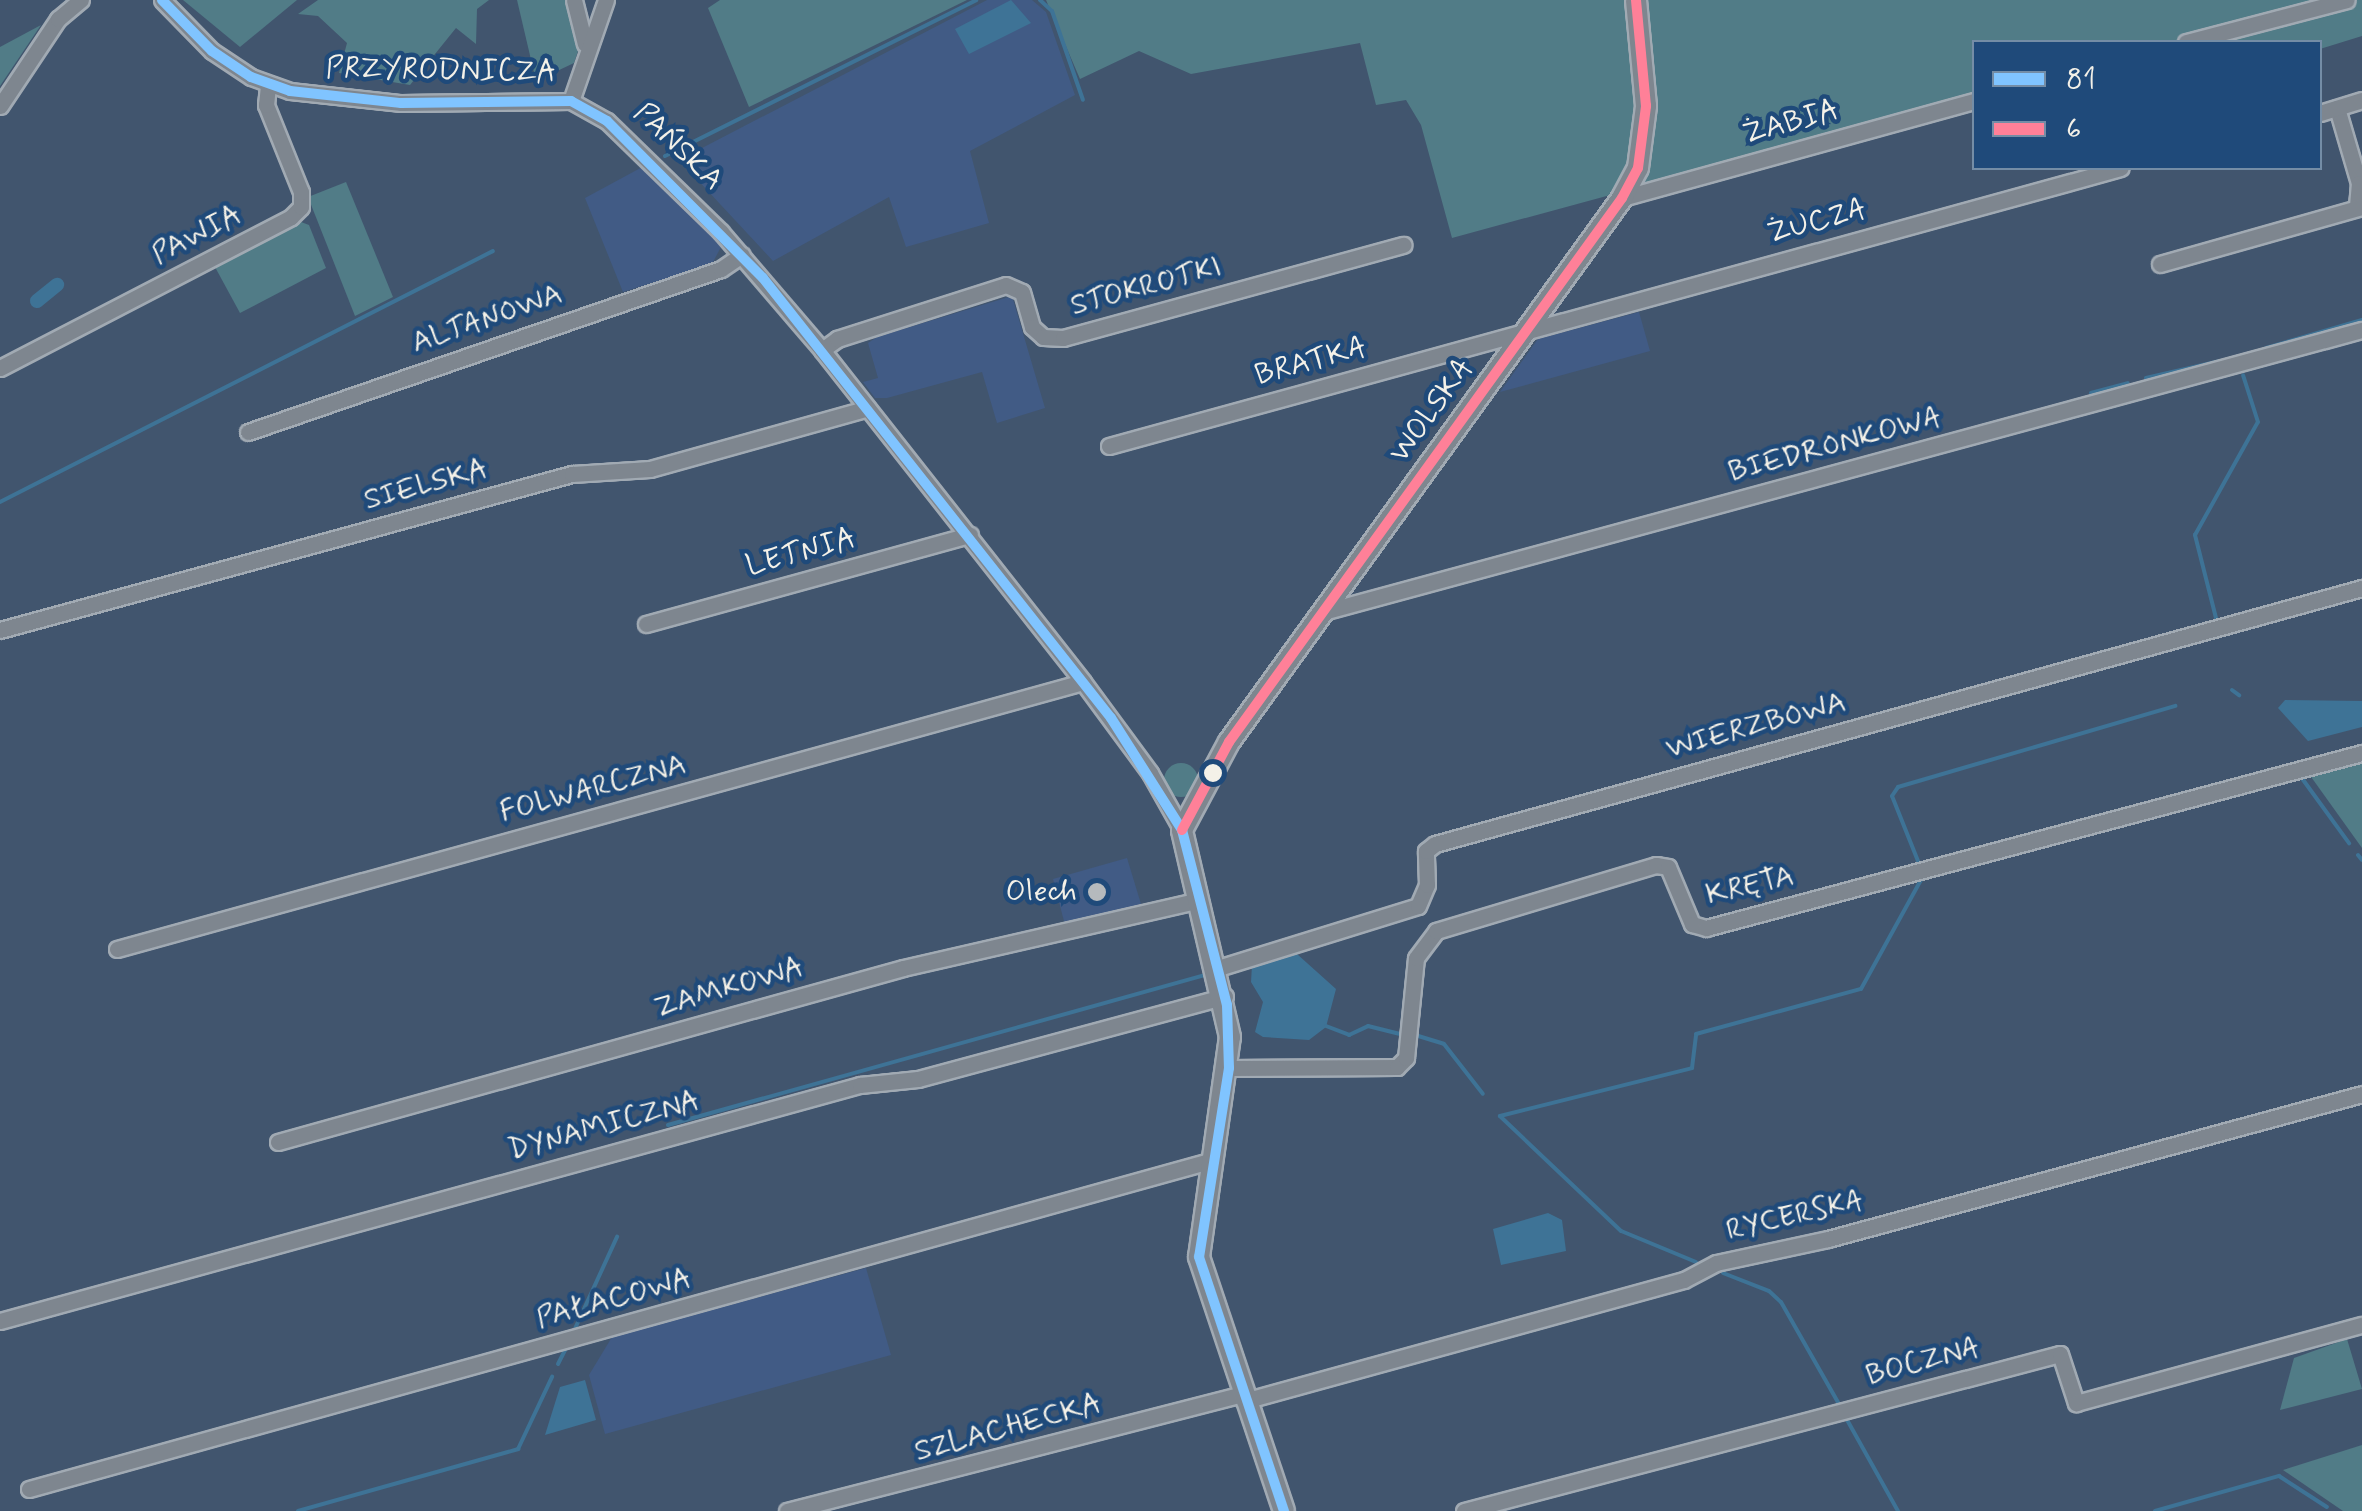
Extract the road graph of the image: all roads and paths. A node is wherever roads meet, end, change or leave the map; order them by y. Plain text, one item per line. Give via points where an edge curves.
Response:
1 (81, 0) edge
2 (162, 0) edge
3 (574, 0) edge
4 (606, 0) edge
5 (1636, 0) edge
6 (2346, 0) edge
7 (2194, 40) edge
8 (586, 50) junction
9 (268, 85) junction
10 (2362, 100) edge
11 (571, 101) junction
12 (1972, 102) edge
13 (0, 106) edge
14 (2337, 108) junction
15 (2322, 112) edge
16 (2114, 170) edge
17 (1622, 198) junction
18 (2360, 207) edge
19 (1404, 246) dead end
20 (742, 256) junction
21 (2160, 264) dead end
22 (1528, 330) junction
23 (2362, 330) edge
24 (822, 350) junction
25 (0, 368) edge
26 (868, 408) junction
27 (248, 432) dead end
28 (1109, 446) dead end
29 (970, 536) junction
30 (2362, 588) edge
31 (1324, 612) junction
32 (646, 624) dead end
33 (0, 630) edge
34 (1083, 682) junction
35 (2362, 753) edge
36 (1182, 830) junction
37 (1199, 900) junction
38 (117, 949) dead end
39 (1218, 968) junction
40 (1225, 996) junction
41 (1229, 1068) junction
42 (2362, 1094) edge
43 (278, 1142) dead end
44 (1213, 1160) junction
45 (0, 1320) edge
46 (2362, 1324) edge
47 (1243, 1398) junction
48 (28, 1489) dead end
49 (1512, 1505) edge
50 (787, 1511) edge
51 (1284, 1511) edge
52 (1464, 1511) edge

1 - 13 street via 58,19
2 - 9 street, PRZYRODNICZA via 212,51
3 - 8 street
4 - 8 street
5 - 17 street, WOLSKA via 1646,106 1638,168
6 - 7 street
8 - 11 street
9 - 11 street, PRZYRODNICZA via 401,103
9 - 25 street, PAWIA via 266,106 301,192 292,218
10 - 14 street
11 - 20 street, PAŃSKA via 634,144
12 - 17 street, ŻABIA
14 - 15 street
14 - 18 street
16 - 22 street, ŻUCZA
17 - 22 street, WOLSKA
18 - 21 street
19 - 24 street, STOKROTKI via 1063,338 1043,337 1032,327 1022,292 1006,285 837,339
20 - 24 street, PAŃSKA
20 - 27 street, ALTANOWA via 722,269
22 - 28 street, BRATKA
22 - 31 street, WOLSKA
23 - 31 street, BIEDRONKOWA
24 - 26 street, PAŃSKA
26 - 29 street, PAŃSKA
26 - 33 street, SIELSKA via 650,469 572,474
29 - 32 street, LETNIA
29 - 34 street, PAŃSKA
30 - 39 street, WIERZBOWA via 1436,844 1426,851 1427,885 1418,906
31 - 36 street, WOLSKA via 1215,763
34 - 36 street, PAŃSKA via 1150,773
34 - 38 street, FOLWARCZNA
35 - 41 street, KRĘTA via 1706,928 1684,913 1668,867 1656,865 1436,931 1416,958 1406,1058 1396,1068
36 - 37 street, PAŃSKA
37 - 39 street, PAŃSKA
37 - 43 street, ZAMKOWA via 903,968
39 - 40 street, PAŃSKA
40 - 41 street, PAŃSKA
40 - 45 street, DYNAMICZNA via 918,1079 860,1085
41 - 44 street, PAŃSKA
42 - 47 street, RYCERSKA via 1828,1239 1716,1263 1684,1280
44 - 47 street, PAŃSKA via 1199,1257
44 - 48 street, PAŁACOWA
46 - 49 street, BOCZNA via 2076,1403 2060,1354
47 - 50 street, SZLACHECKA
47 - 51 street, PAŃSKA
49 - 52 street, BOCZNA

